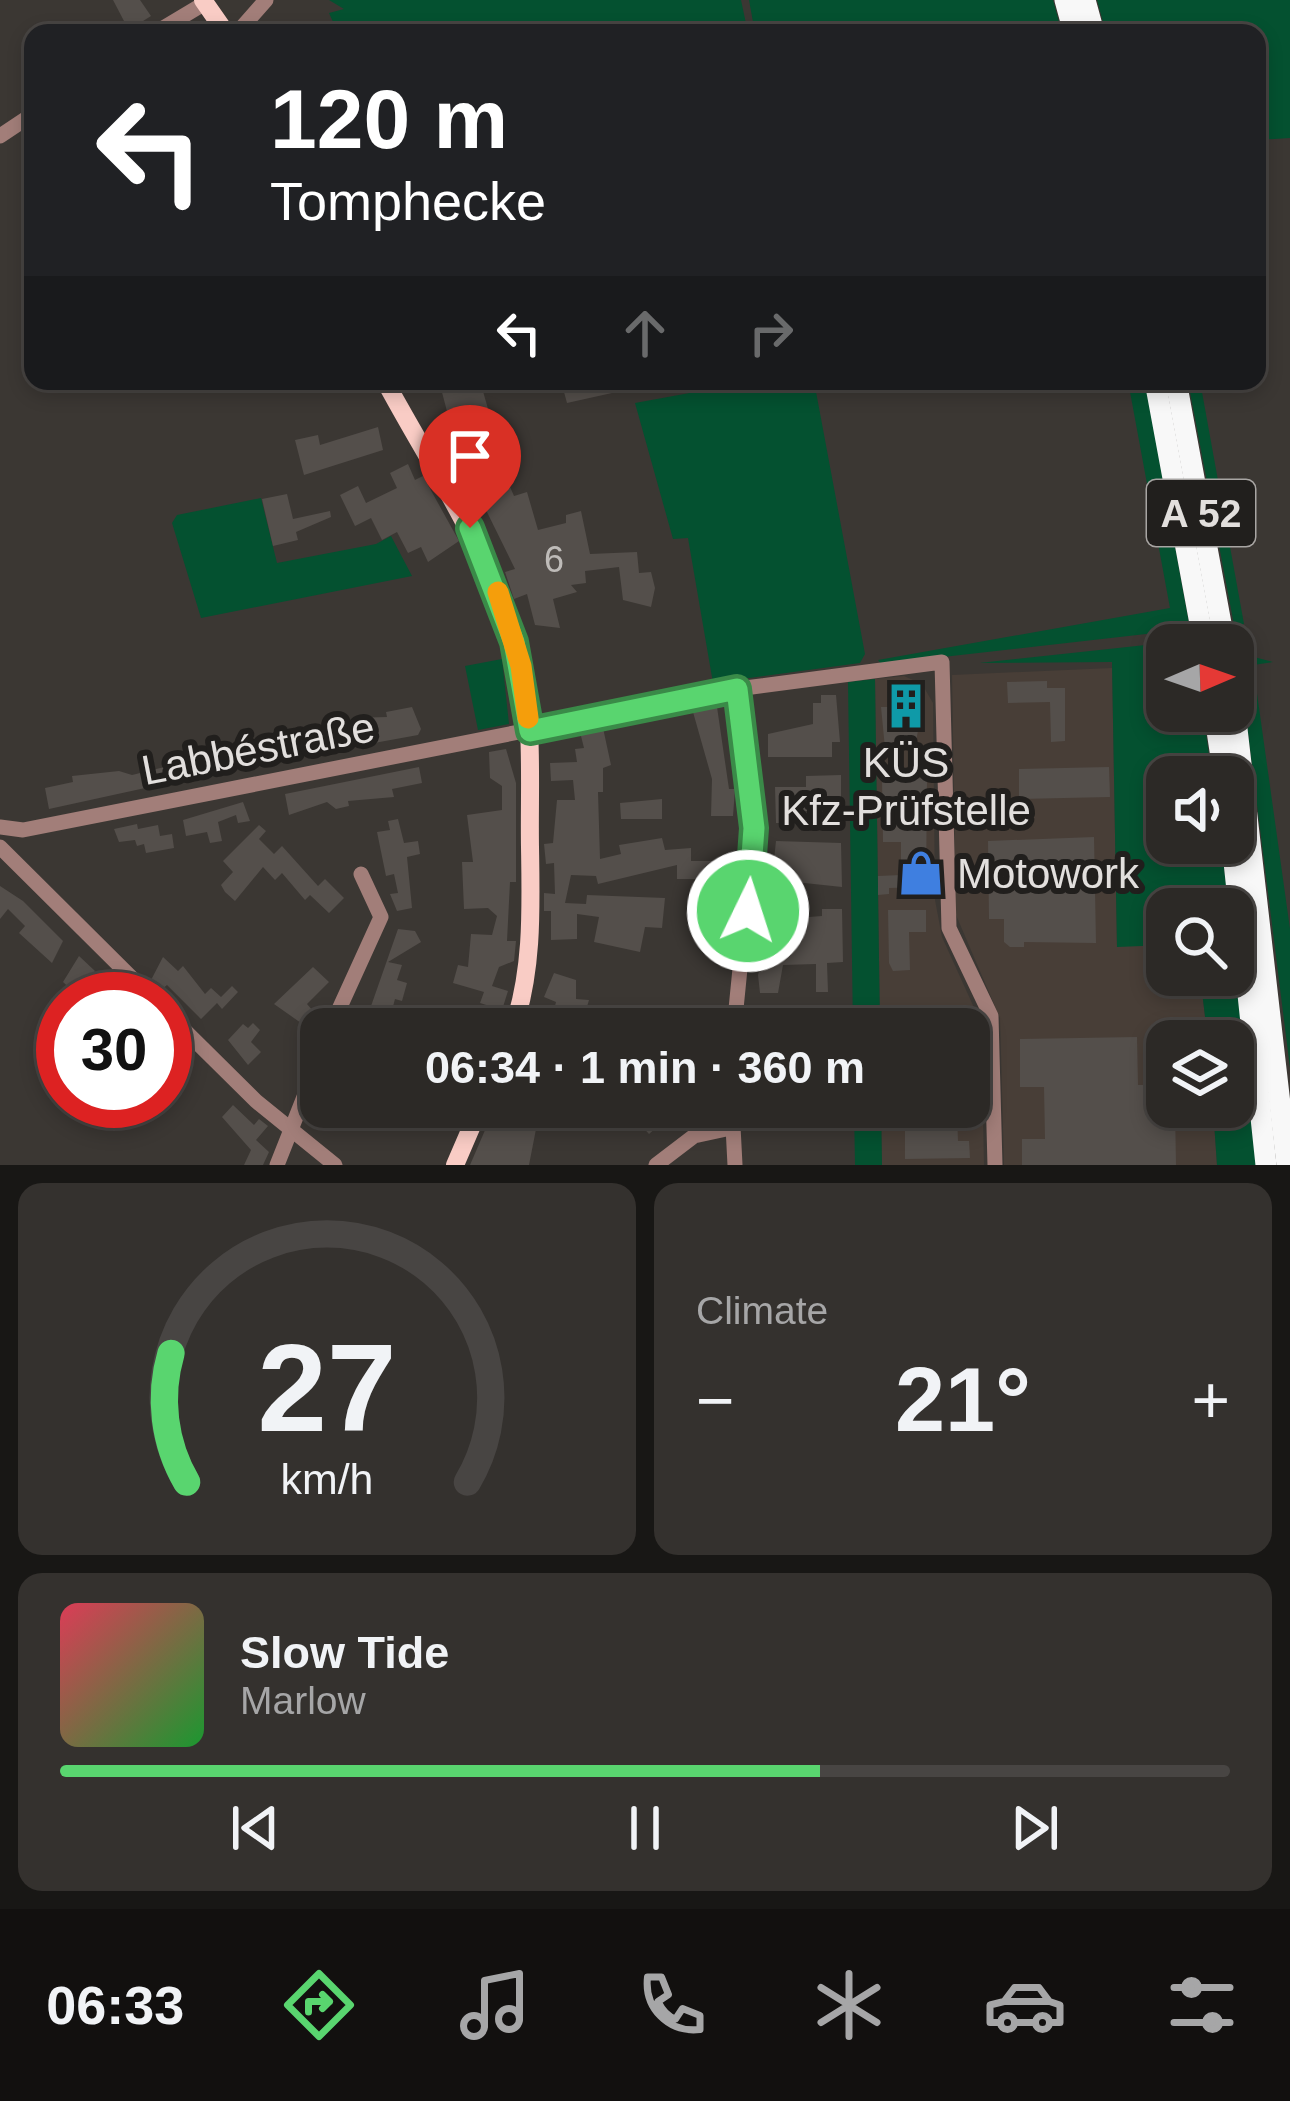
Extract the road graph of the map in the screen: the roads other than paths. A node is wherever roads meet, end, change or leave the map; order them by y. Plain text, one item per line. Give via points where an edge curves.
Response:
1 (266, 0) edge
2 (204, 1) edge
3 (169, 24) edge
4 (245, 24) edge
5 (390, 390) edge
6 (1157, 390) edge
7 (1178, 390) edge
8 (1200, 624) edge
9 (1221, 624) edge
10 (737, 689) junction
11 (530, 731) junction
12 (1237, 732) edge
13 (0, 827) edge
14 (0, 847) edge
15 (1234, 864) edge
16 (361, 874) dead end
17 (126, 972) edge
18 (340, 1008) edge
19 (518, 1008) edge
20 (736, 1008) edge
21 (192, 1036) edge
22 (300, 1108) edge
23 (471, 1128) edge
24 (731, 1128) joint
25 (292, 1129) junction
26 (277, 1165) edge
27 (335, 1165) edge
28 (455, 1165) edge
29 (656, 1165) edge
30 (735, 1165) edge
31 (995, 1165) edge
32 (1266, 1165) edge
33 (1287, 1165) edge

1 - 4 street
2 - 3 street
5 - 11 main road via 490,571 521,666
6 - 8 highway, A 52
7 - 9 highway, A 52
10 - 11 street, Labbéstraße
10 - 20 street via 754,828
10 - 31 street, Labbéstraße via 942,662 949,928 992,1016
11 - 13 street, Labbéstraße via 23,830
11 - 19 main road via 530,933
12 - 33 highway
14 - 17 street
15 - 32 highway
16 - 18 street via 381,917
21 - 25 street
22 - 25 street
23 - 28 main road
24 - 29 street via 694,1136
24 - 30 street
25 - 26 street
25 - 27 street

